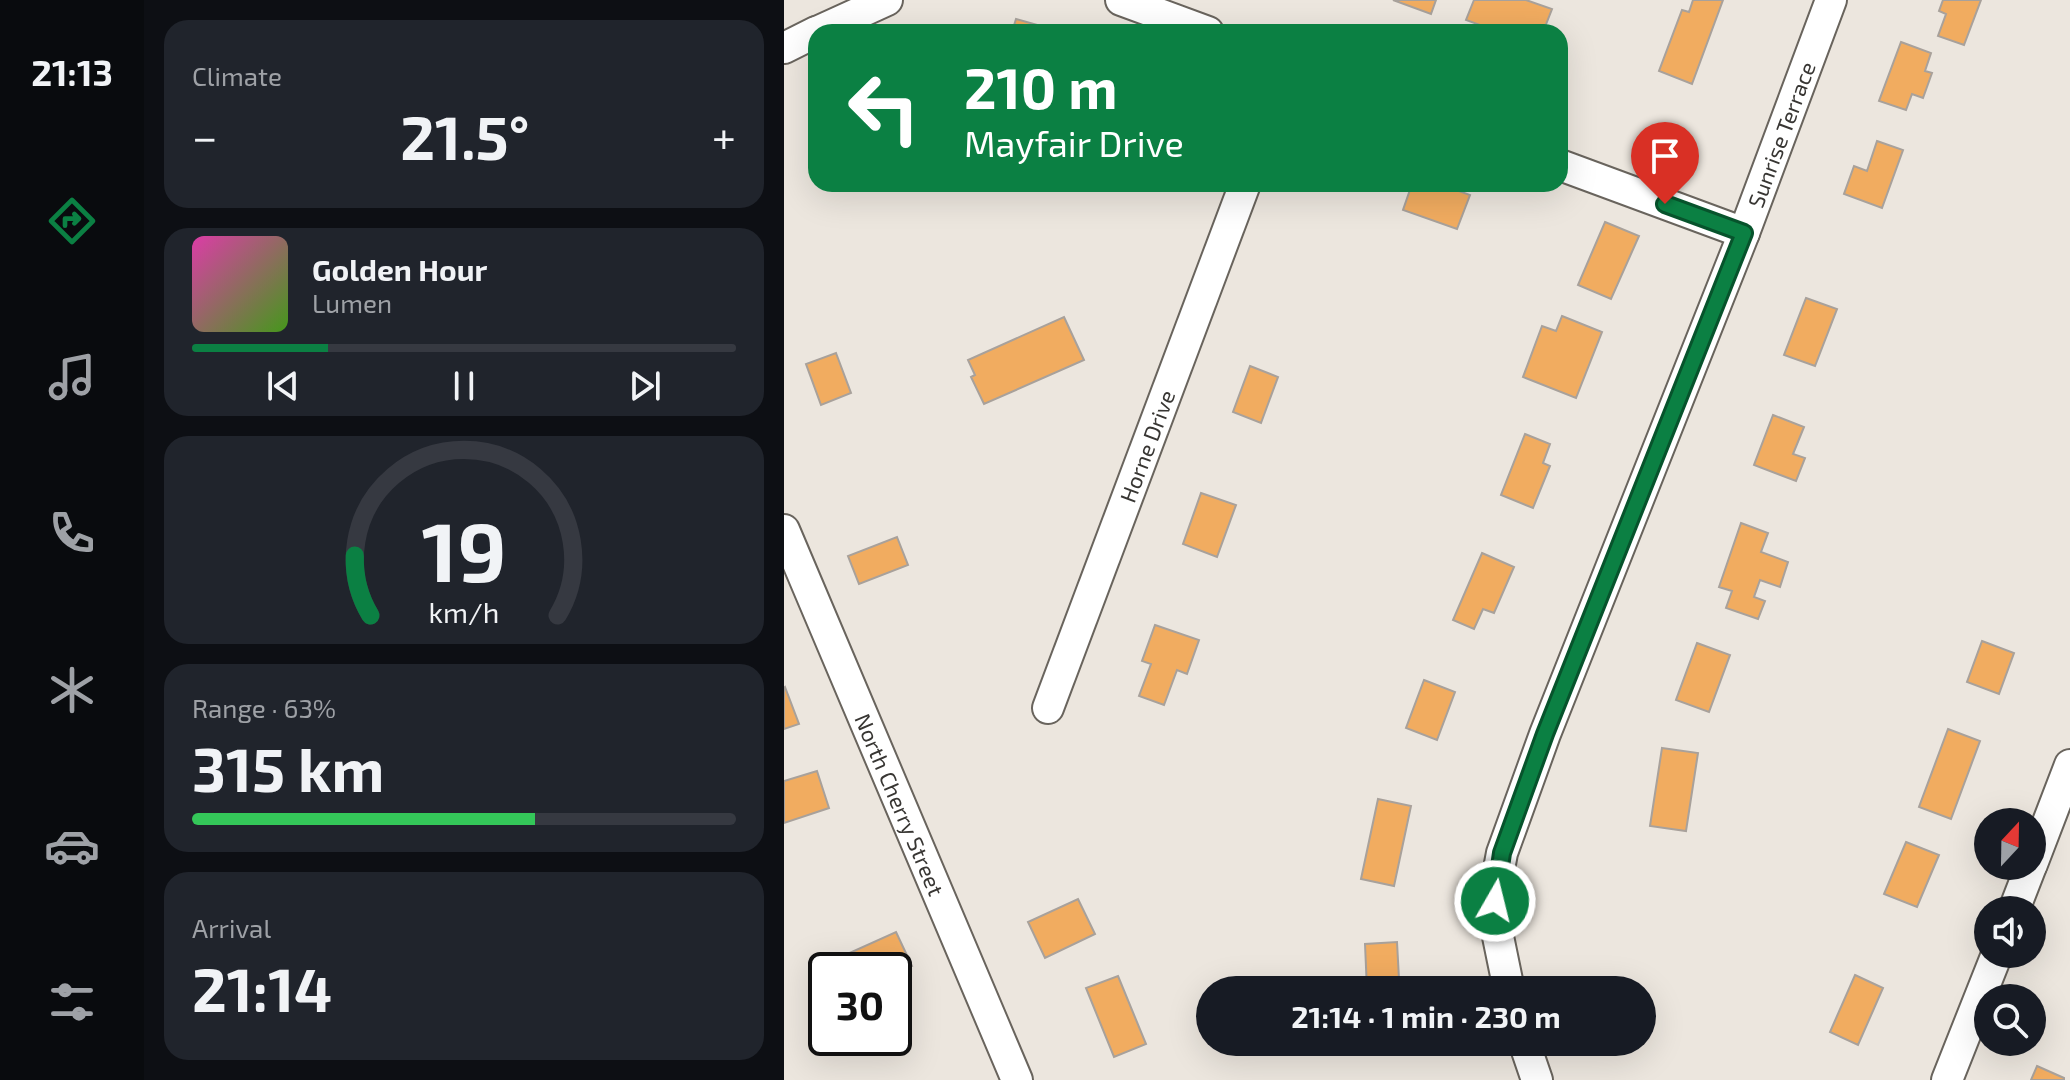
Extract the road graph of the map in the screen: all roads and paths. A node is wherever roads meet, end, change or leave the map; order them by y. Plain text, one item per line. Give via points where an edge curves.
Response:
1 (1121, 0) edge
2 (1831, 0) edge
3 (881, 1) edge
4 (833, 24) edge
5 (1186, 24) edge
6 (808, 36) edge
7 (784, 48) edge
8 (1568, 168) edge
9 (1242, 192) edge
10 (1744, 233) junction
11 (784, 530) edge
12 (1048, 708) dead end
13 (2070, 765) edge
14 (2046, 828) edge
15 (1991, 968) edge
16 (1506, 976) edge
17 (1529, 1056) edge
18 (1017, 1080) edge
19 (1537, 1080) edge
20 (1947, 1080) edge

1 - 5 street
2 - 10 street, Sunrise Terrace
3 - 4 street
6 - 7 street
8 - 10 street
9 - 12 street, Horne Drive
10 - 16 street, Sunrise Terrace via 1502,853 1494,917
11 - 18 street, North Cherry Street
13 - 14 street
15 - 20 street
17 - 19 street

